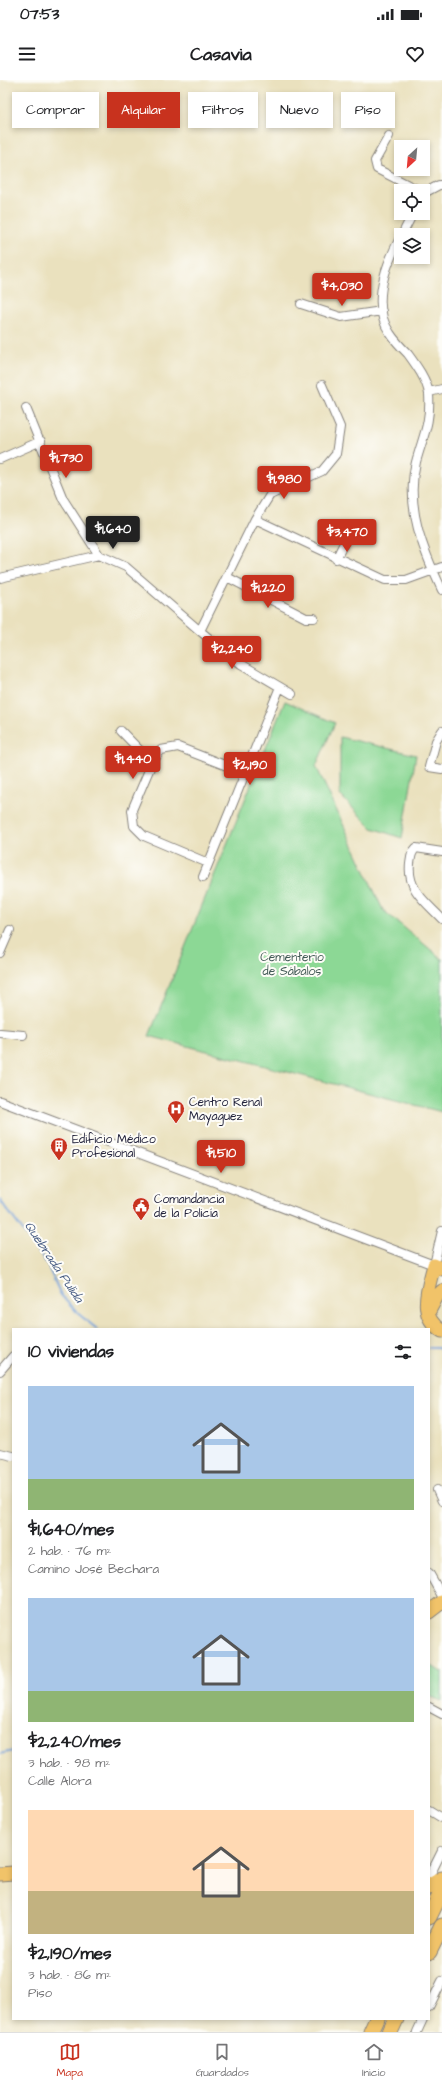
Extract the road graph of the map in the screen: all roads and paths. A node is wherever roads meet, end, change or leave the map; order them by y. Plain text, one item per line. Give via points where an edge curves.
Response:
1 (389, 136) dead end
2 (406, 184) edge
3 (442, 185) edge
4 (430, 190) edge
5 (394, 248) edge
6 (301, 304) dead end
7 (382, 312) junction
8 (322, 385) dead end
9 (442, 389) edge
10 (428, 392) junction
11 (26, 408) dead end
12 (41, 441) junction
13 (0, 459) edge
14 (255, 519) junction
15 (344, 543) dead end
16 (99, 555) junction
17 (336, 559) junction
18 (442, 567) edge
19 (433, 571) junction
20 (0, 578) edge
21 (227, 578) junction
22 (442, 590) edge
23 (314, 618) dead end
24 (200, 631) junction
25 (280, 687) junction
26 (292, 694) dead end
27 (121, 731) dead end
28 (442, 731) edge
29 (152, 762) junction
30 (442, 769) edge
31 (245, 773) junction
32 (442, 852) edge
33 (208, 863) junction
34 (203, 877) dead end
35 (442, 919) edge
36 (10, 930) dead end
37 (0, 953) edge
38 (0, 1033) edge
39 (23, 1035) dead end
40 (0, 1101) edge
41 (442, 1231) edge
42 (438, 1267) edge
43 (442, 1291) edge
44 (428, 1315) junction
45 (442, 1331) edge
46 (12, 1357) edge
47 (0, 1371) edge
48 (0, 1453) edge
49 (12, 1456) edge
50 (437, 1490) dead end
51 (442, 1501) edge
52 (430, 1575) edge
53 (442, 1596) edge
54 (442, 1602) edge
55 (430, 1611) edge
56 (430, 1708) edge
57 (442, 1714) edge
58 (430, 1811) edge
59 (442, 1818) edge
60 (442, 1851) edge
61 (12, 1873) edge
62 (0, 1874) edge
63 (430, 1875) edge
64 (442, 1880) edge
65 (430, 1886) edge
66 (442, 1891) edge
67 (430, 1915) edge
68 (442, 1926) edge
69 (430, 1950) edge
70 (442, 1981) edge
71 (430, 2005) edge
72 (377, 2020) edge
73 (396, 2020) edge
74 (423, 2020) edge
75 (371, 2032) edge
76 (390, 2032) edge
77 (417, 2032) edge

1 - 2 street via 375,161 377,169
3 - 4 street
5 - 7 street via 388,259 381,292
6 - 7 street via 341,317
7 - 10 street via 389,332 418,367
8 - 14 street via 340,427 336,454 322,471 270,495
9 - 10 street
10 - 19 street via 429,420 416,464 413,500 418,536
11 - 12 street
12 - 13 street
12 - 16 street via 63,499
14 - 17 street
14 - 21 street
15 - 17 street
16 - 20 street
16 - 24 street via 126,566
17 - 19 street via 385,580 406,580
18 - 19 street
19 - 22 street
21 - 23 street via 306,618
21 - 24 street
24 - 25 street via 241,664
25 - 26 street
25 - 31 street
27 - 29 street
28 - 30 street via 436,741 430,767
29 - 31 street via 161,750 178,747
29 - 33 street via 132,810 134,826 144,836
31 - 33 street
32 - 35 street via 416,848 411,852 409,874 415,892
33 - 34 street
36 - 37 street
38 - 39 street
40 - 42 street
41 - 42 street
42 - 44 main road via 426,1302
43 - 44 main road
44 - 45 main road via 433,1326
46 - 47 street
48 - 49 street
50 - 51 street
52 - 53 street
54 - 55 main road
56 - 57 street
58 - 59 street
60 - 63 street
61 - 62 main road
64 - 65 highway
66 - 67 highway
68 - 69 highway
70 - 71 street
72 - 75 highway
73 - 76 highway
74 - 77 street

